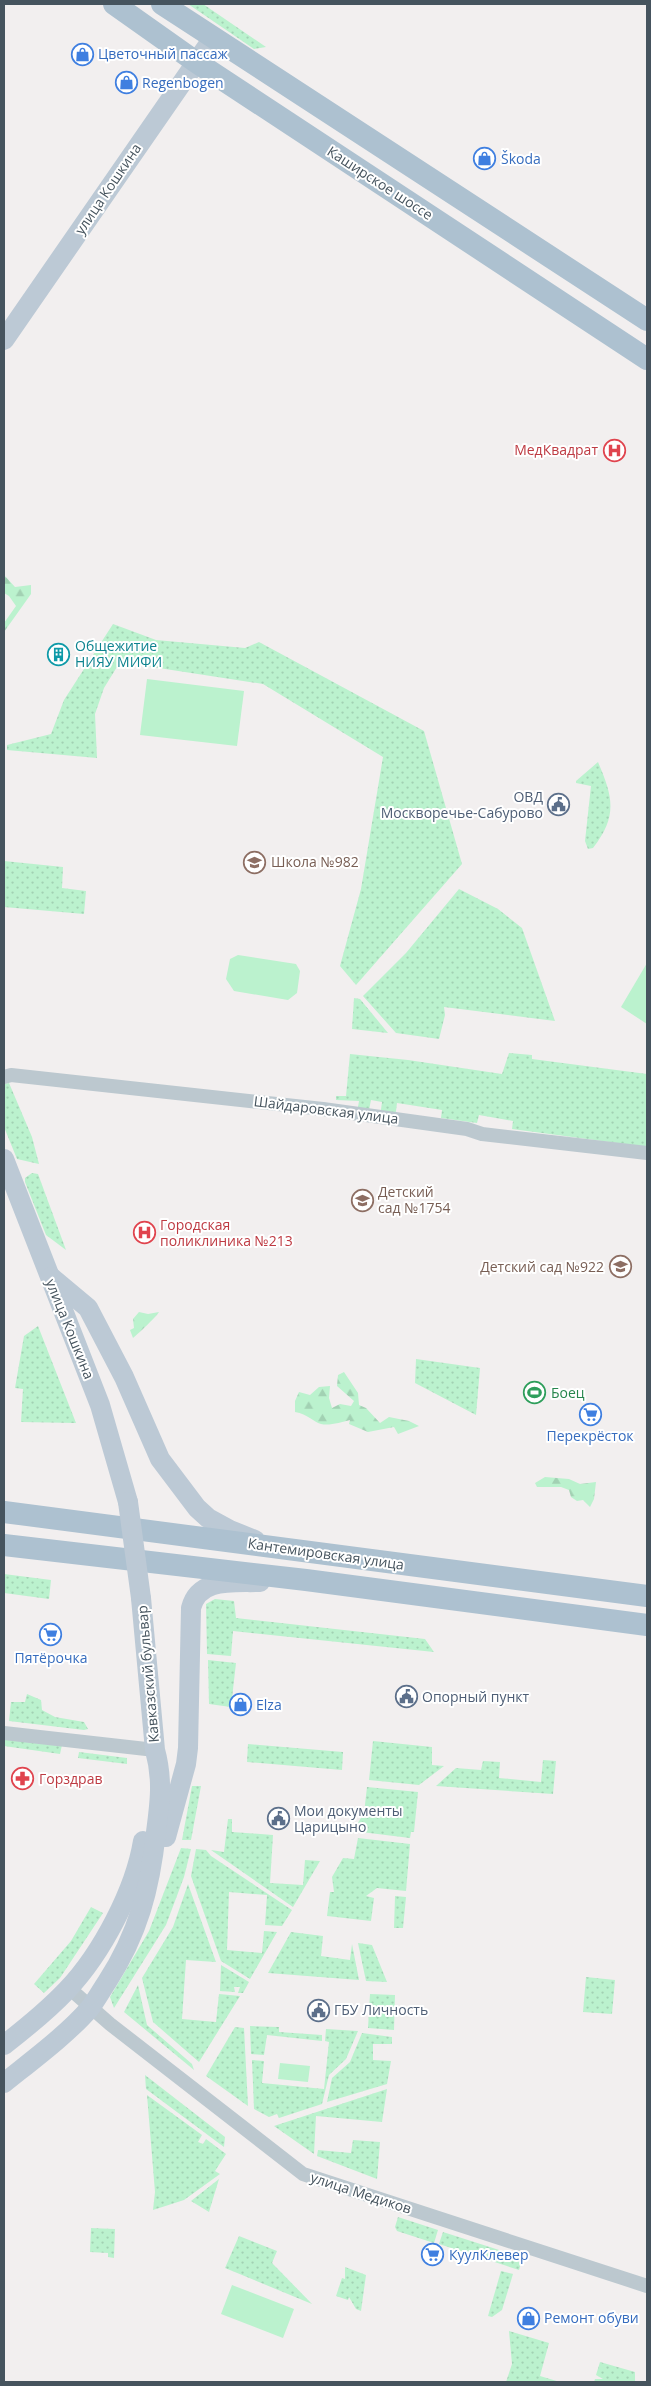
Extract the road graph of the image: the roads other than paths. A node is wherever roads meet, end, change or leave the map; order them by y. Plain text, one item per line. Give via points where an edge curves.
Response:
1 (114, 4) edge
2 (162, 4) edge
3 (213, 38) junction
4 (196, 62) junction
5 (647, 320) edge
6 (605, 332) junction
7 (4, 340) edge
8 (647, 359) edge
9 (647, 370) edge
10 (4, 1077) edge
11 (647, 1153) edge
12 (4, 1159) edge
13 (48, 1274) junction
14 (4, 1512) edge
15 (4, 1545) edge
16 (270, 1546) junction
17 (306, 1580) junction
18 (647, 1596) edge
19 (141, 1598) joint
20 (647, 1625) edge
21 (4, 1733) edge
22 (155, 1750) junction
23 (152, 1868) junction
24 (69, 1988) junction
25 (90, 2008) junction
26 (4, 2045) edge
27 (4, 2083) edge
28 (647, 2286) edge

1 - 4 main road, Каширское шоссе
2 - 3 main road
3 - 4 main road, улица Кошкина
3 - 5 main road
4 - 6 main road, Каширское шоссе
4 - 7 main road, улица Кошкина
6 - 8 main road, Каширское шоссе
6 - 9 main road
10 - 11 street, Шайдаровская улица via 11,1075 323,1109 468,1129 482,1134
12 - 13 main road, улица Кошкина
13 - 16 main road via 88,1308 124,1377 160,1458 197,1508 230,1530
13 - 19 main road, улица Кошкина, bridge via 100,1404 128,1502
14 - 16 main road, Кантемировская улица
15 - 17 main road, Кантемировская улица
16 - 18 main road, Кантемировская улица
17 - 20 main road, Кантемировская улица
17 - 23 main road via 210,1586 197,1592 193,1598 186,1764 165,1841
19 - 22 main road, Кавказский бульвар
21 - 22 street
22 - 23 main road, Кавказский бульвар via 161,1797
22 - 24 main road, Кавказский бульвар via 149,1772 139,1866 121,1909
23 - 25 main road, Кавказский бульвар via 137,1924
24 - 25 street, улица Медиков
24 - 26 main road, Кавказский бульвар
25 - 27 main road, Кавказский бульвар
25 - 28 street, улица Медиков via 303,2174

